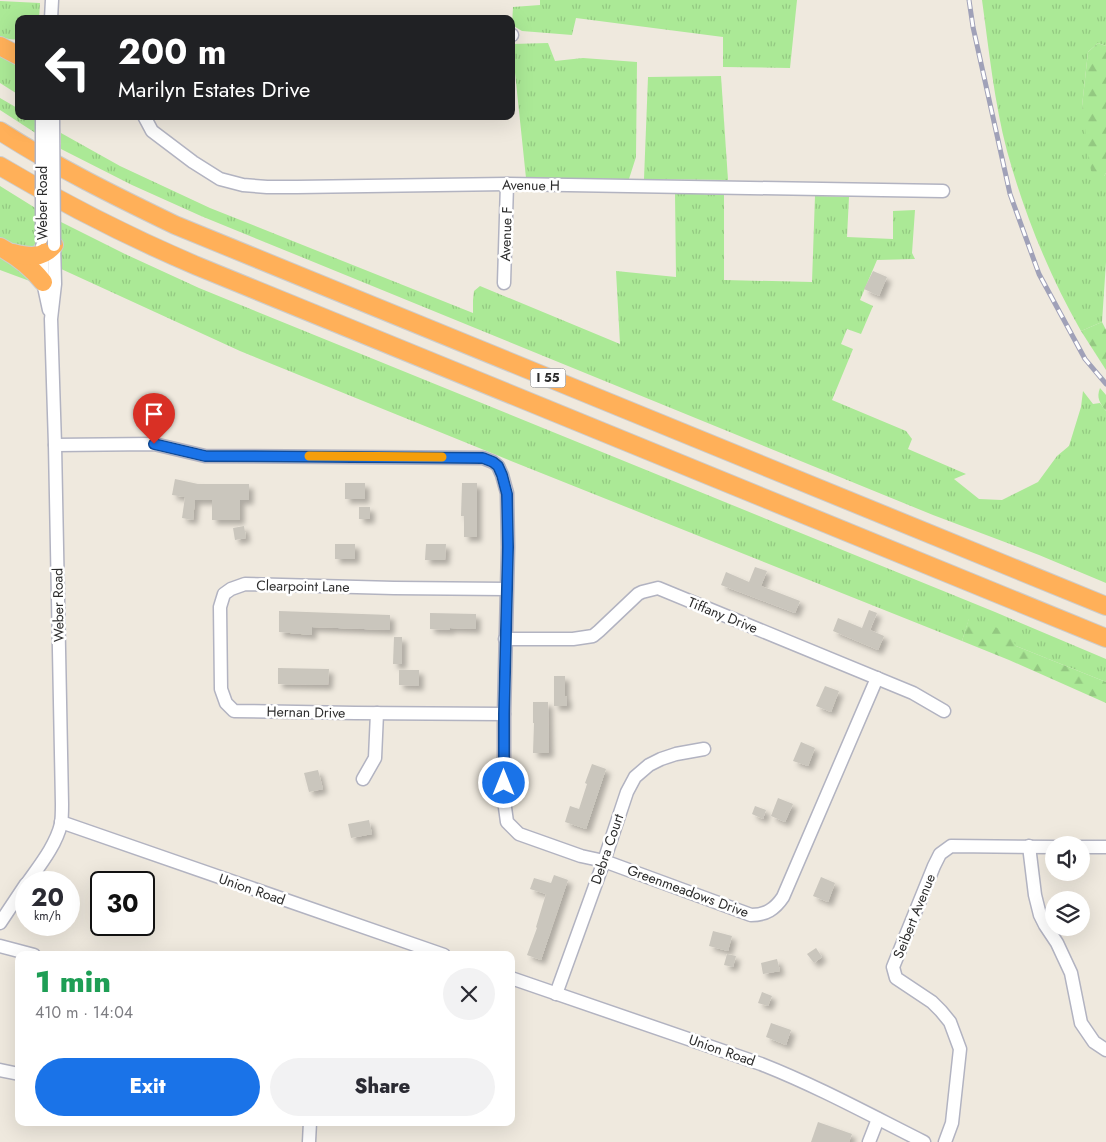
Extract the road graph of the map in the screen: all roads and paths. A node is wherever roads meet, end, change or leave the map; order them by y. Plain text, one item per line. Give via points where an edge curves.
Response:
1 (52, 0) edge
2 (51, 15) edge
3 (42, 120) edge
4 (53, 120) edge
5 (146, 120) edge
6 (0, 131) edge
7 (0, 166) edge
8 (507, 184) junction
9 (943, 191) dead end
10 (46, 246) junction
11 (5, 249) edge
12 (43, 282) junction
13 (504, 283) dead end
14 (51, 319) junction
15 (55, 445) junction
16 (506, 589) junction
17 (1106, 606) edge
18 (1106, 638) edge
19 (506, 639) junction
20 (877, 678) junction
21 (234, 711) joint
22 (944, 711) dead end
23 (377, 714) junction
24 (504, 714) junction
25 (704, 749) dead end
26 (363, 779) dead end
27 (61, 822) junction
28 (1029, 846) junction
29 (1045, 846) edge
30 (1090, 847) edge
31 (1106, 848) edge
32 (604, 861) junction
33 (36, 871) edge
34 (15, 902) edge
35 (0, 924) edge
36 (0, 946) edge
37 (19, 951) edge
38 (432, 951) edge
39 (515, 979) edge
40 (556, 994) junction
41 (1106, 1050) edge
42 (0, 1070) edge
43 (15, 1073) edge
44 (878, 1119) junction
45 (310, 1126) edge
46 (309, 1142) edge
47 (869, 1142) edge
48 (924, 1142) edge
49 (945, 1142) edge

1 - 2 street
3 - 10 street, Weber Road, bridge
4 - 10 street, Weber Road, bridge
5 - 8 street, Avenue H via 152,131 193,162 220,179 243,185
6 - 17 highway, I 55 via 67,171 175,225
7 - 18 highway, I 55 via 88,216 197,266
8 - 9 street, Avenue H
8 - 13 street, Avenue F
10 - 11 highway via 27,256
10 - 12 street, Weber Road
10 - 14 street, Weber Road via 55,284
11 - 12 highway via 25,263
12 - 14 street, Weber Road
14 - 15 street, Weber Road
15 - 16 street via 154,444 205,456 483,458 498,466 507,494
15 - 27 street, Weber Road
16 - 19 street
16 - 21 street, Clearpoint Lane via 245,584 231,589 224,594 220,607 221,689 226,703
19 - 20 street, Tiffany Drive via 593,636 638,594 658,588
19 - 24 street
20 - 22 street, Tiffany Drive
20 - 32 street, Greenmeadows Drive via 783,897 772,910 751,915
21 - 23 street, Hernan Drive
23 - 24 street, Hernan Drive
23 - 26 street via 375,758
24 - 32 street, Greenmeadows Drive via 504,800 508,822 519,834
25 - 32 street, Debra Court via 661,759 635,777 626,792
27 - 33 street, Weber Road via 58,834
27 - 38 street, Union Road
28 - 29 street
28 - 41 street via 1040,915 1058,943 1071,973 1081,1023 1094,1042
28 - 49 street, Seibert Avenue via 951,846 940,854 893,967 896,978 932,1002 950,1022 960,1049 952,1123
30 - 31 street
32 - 40 street, Debra Court
34 - 35 street, Weber Road
36 - 37 street
39 - 40 street, Union Road
40 - 44 street, Union Road via 761,1064
42 - 43 street
44 - 47 street
44 - 48 street, Union Road
45 - 46 street

